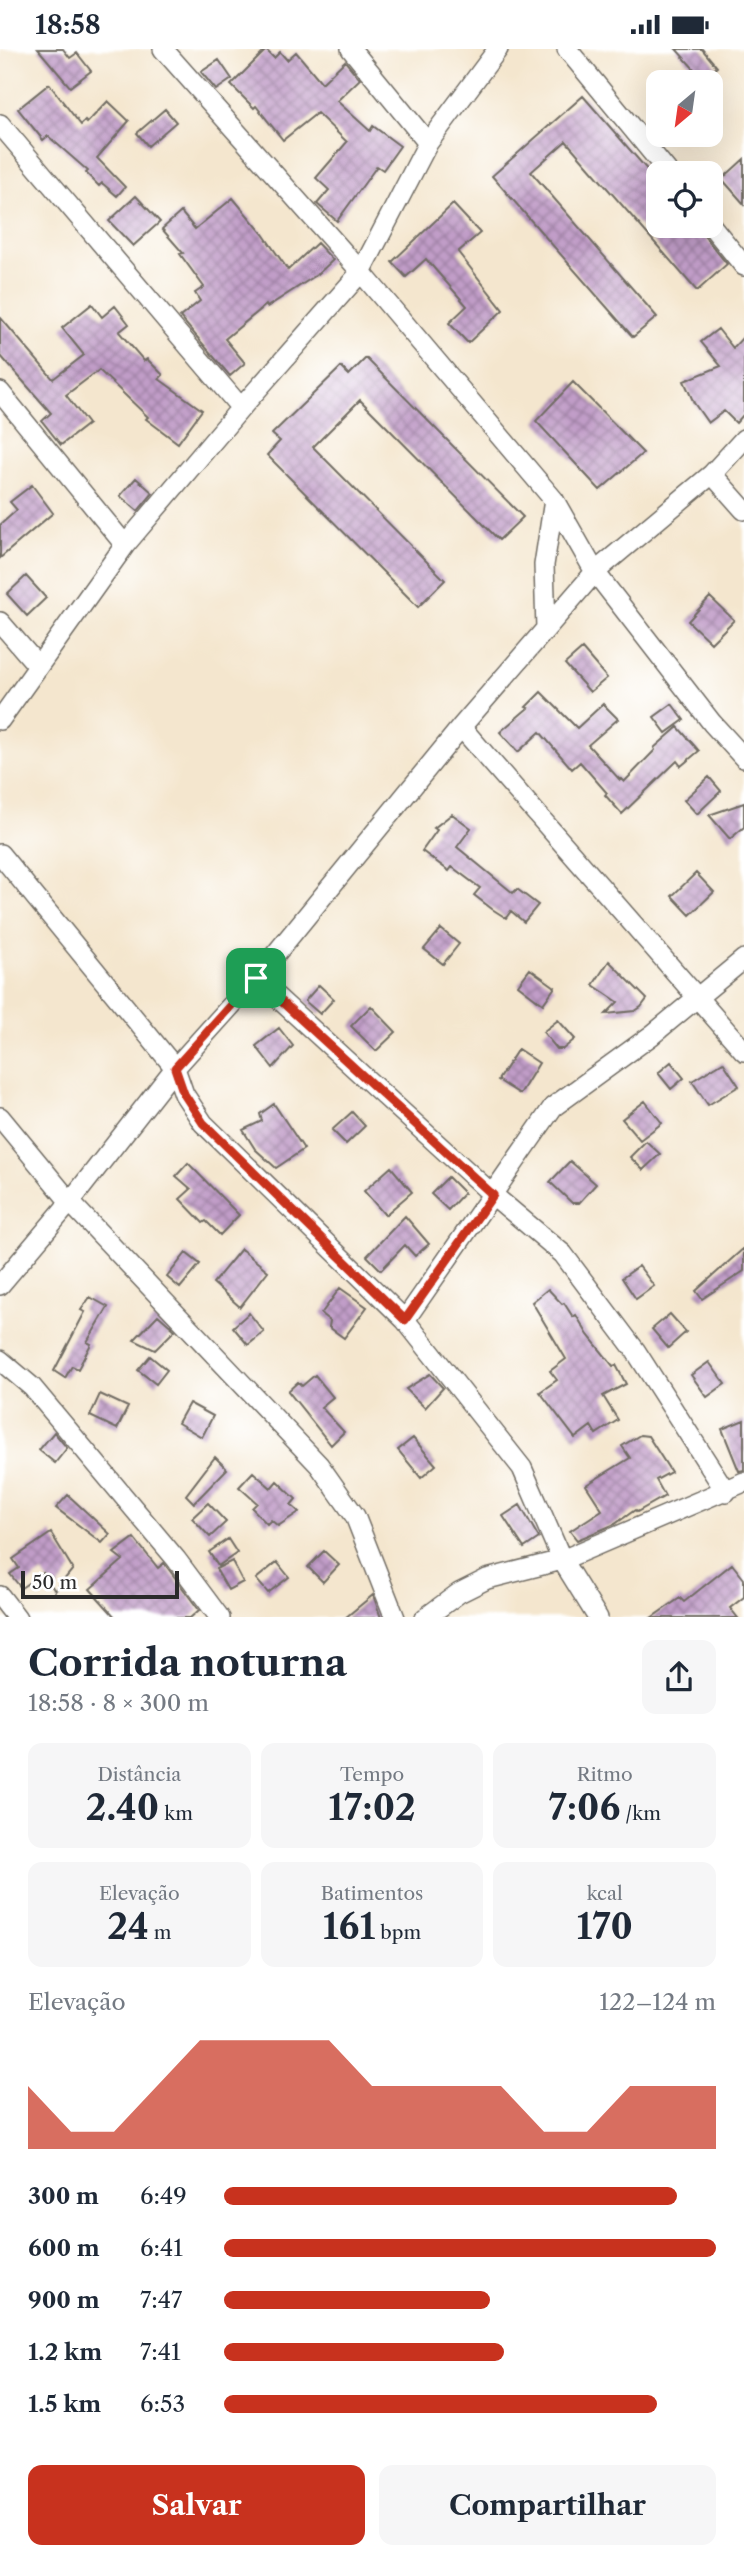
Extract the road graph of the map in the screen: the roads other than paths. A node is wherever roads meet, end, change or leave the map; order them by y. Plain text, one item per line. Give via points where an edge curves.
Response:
1 (163, 49) edge
2 (351, 49) edge
3 (498, 49) edge
4 (567, 49) edge
5 (0, 124) edge
6 (428, 143) junction
7 (659, 161) edge
8 (721, 238) edge
9 (744, 266) edge
10 (361, 272) junction
11 (0, 392) edge
12 (241, 408) junction
13 (744, 439) edge
14 (712, 474) junction
15 (554, 500) junction
16 (744, 510) edge
17 (125, 545) junction
18 (595, 572) junction
19 (0, 622) edge
20 (546, 628) junction
21 (38, 666) junction
22 (0, 720) edge
23 (461, 727) junction
24 (744, 758) edge
25 (0, 854) edge
26 (744, 959) edge
27 (256, 978) junction
28 (697, 999) junction
29 (744, 1051) edge
30 (175, 1068) junction
31 (0, 1117) edge
32 (493, 1195) junction
33 (70, 1202) junction
34 (0, 1285) edge
35 (405, 1320) junction
36 (0, 1360) edge
37 (744, 1482) edge
38 (726, 1492) junction
39 (562, 1560) junction
40 (0, 1596) edge
41 (16, 1617) edge
42 (219, 1617) edge
43 (395, 1617) edge
44 (426, 1617) edge
45 (597, 1617) edge

1 - 10 street
2 - 6 street
3 - 6 street
4 - 7 street
5 - 12 street
6 - 10 street
8 - 9 street
10 - 12 street
10 - 15 street
11 - 17 street
12 - 17 street
13 - 14 street
14 - 16 street
14 - 18 street
15 - 18 street
15 - 20 street via 544,565
17 - 21 street
18 - 20 street
18 - 24 street
19 - 21 street
20 - 23 street
21 - 22 street
23 - 27 street
23 - 28 street
25 - 30 street
26 - 28 street
27 - 30 street
27 - 32 street
28 - 29 street
28 - 32 street via 553,1107
30 - 33 street
30 - 35 street via 184,1094 203,1123
31 - 33 street
32 - 35 street
32 - 38 street via 563,1254 635,1350
33 - 34 street
33 - 43 street via 319,1465 355,1516
35 - 39 street via 522,1468
36 - 42 street via 32,1387
37 - 38 street
38 - 39 street
39 - 44 street via 487,1579
39 - 45 street
40 - 41 street

